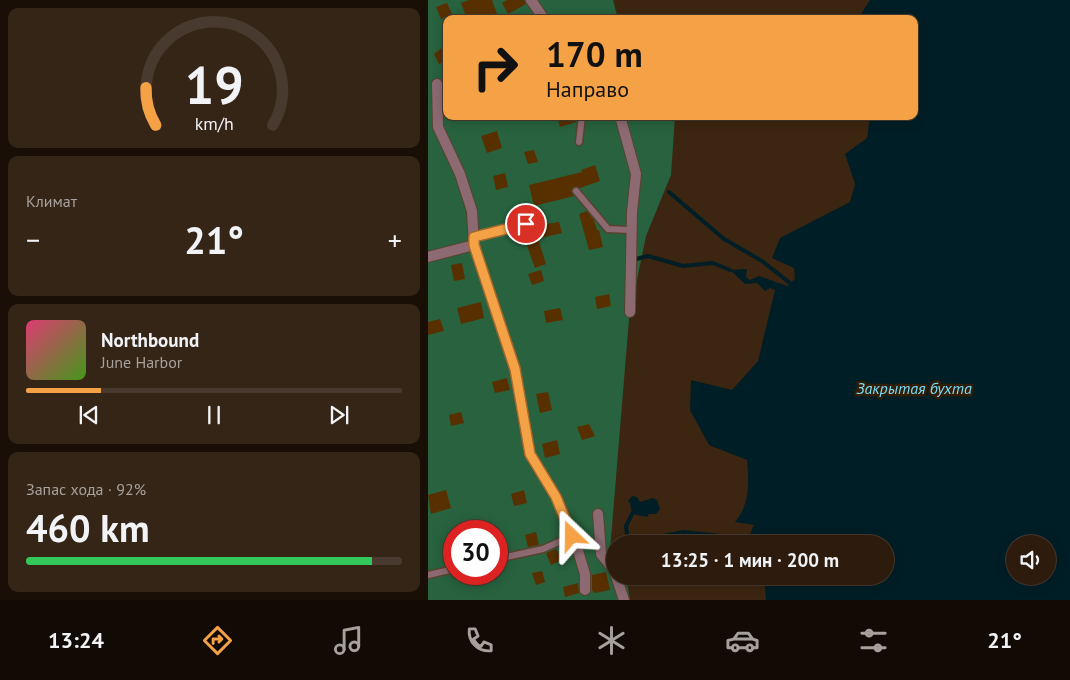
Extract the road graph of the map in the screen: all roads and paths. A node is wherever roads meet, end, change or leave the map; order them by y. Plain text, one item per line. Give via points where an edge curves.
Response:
1 (531, 0) edge
2 (541, 15) edge
3 (437, 84) dead end
4 (582, 120) edge
5 (621, 120) edge
6 (579, 142) dead end
7 (576, 191) dead end
8 (526, 224) dead end
9 (631, 230) junction
10 (474, 241) junction
11 (428, 257) edge
12 (630, 312) dead end
13 (598, 514) dead end
14 (572, 536) junction
15 (508, 556) edge
16 (606, 560) edge
17 (443, 572) edge
18 (428, 575) edge
19 (619, 585) edge
20 (586, 590) dead end
21 (624, 600) edge

1 - 2 street
3 - 10 street via 438,127 460,174 472,211
4 - 6 lane
5 - 9 street via 636,174
7 - 9 lane via 608,229
8 - 10 lane
9 - 12 street
10 - 11 street
10 - 14 street via 515,369 530,454 556,497
13 - 16 street via 601,554
14 - 15 lane via 543,548
14 - 20 street via 585,574
17 - 18 lane
19 - 21 street

